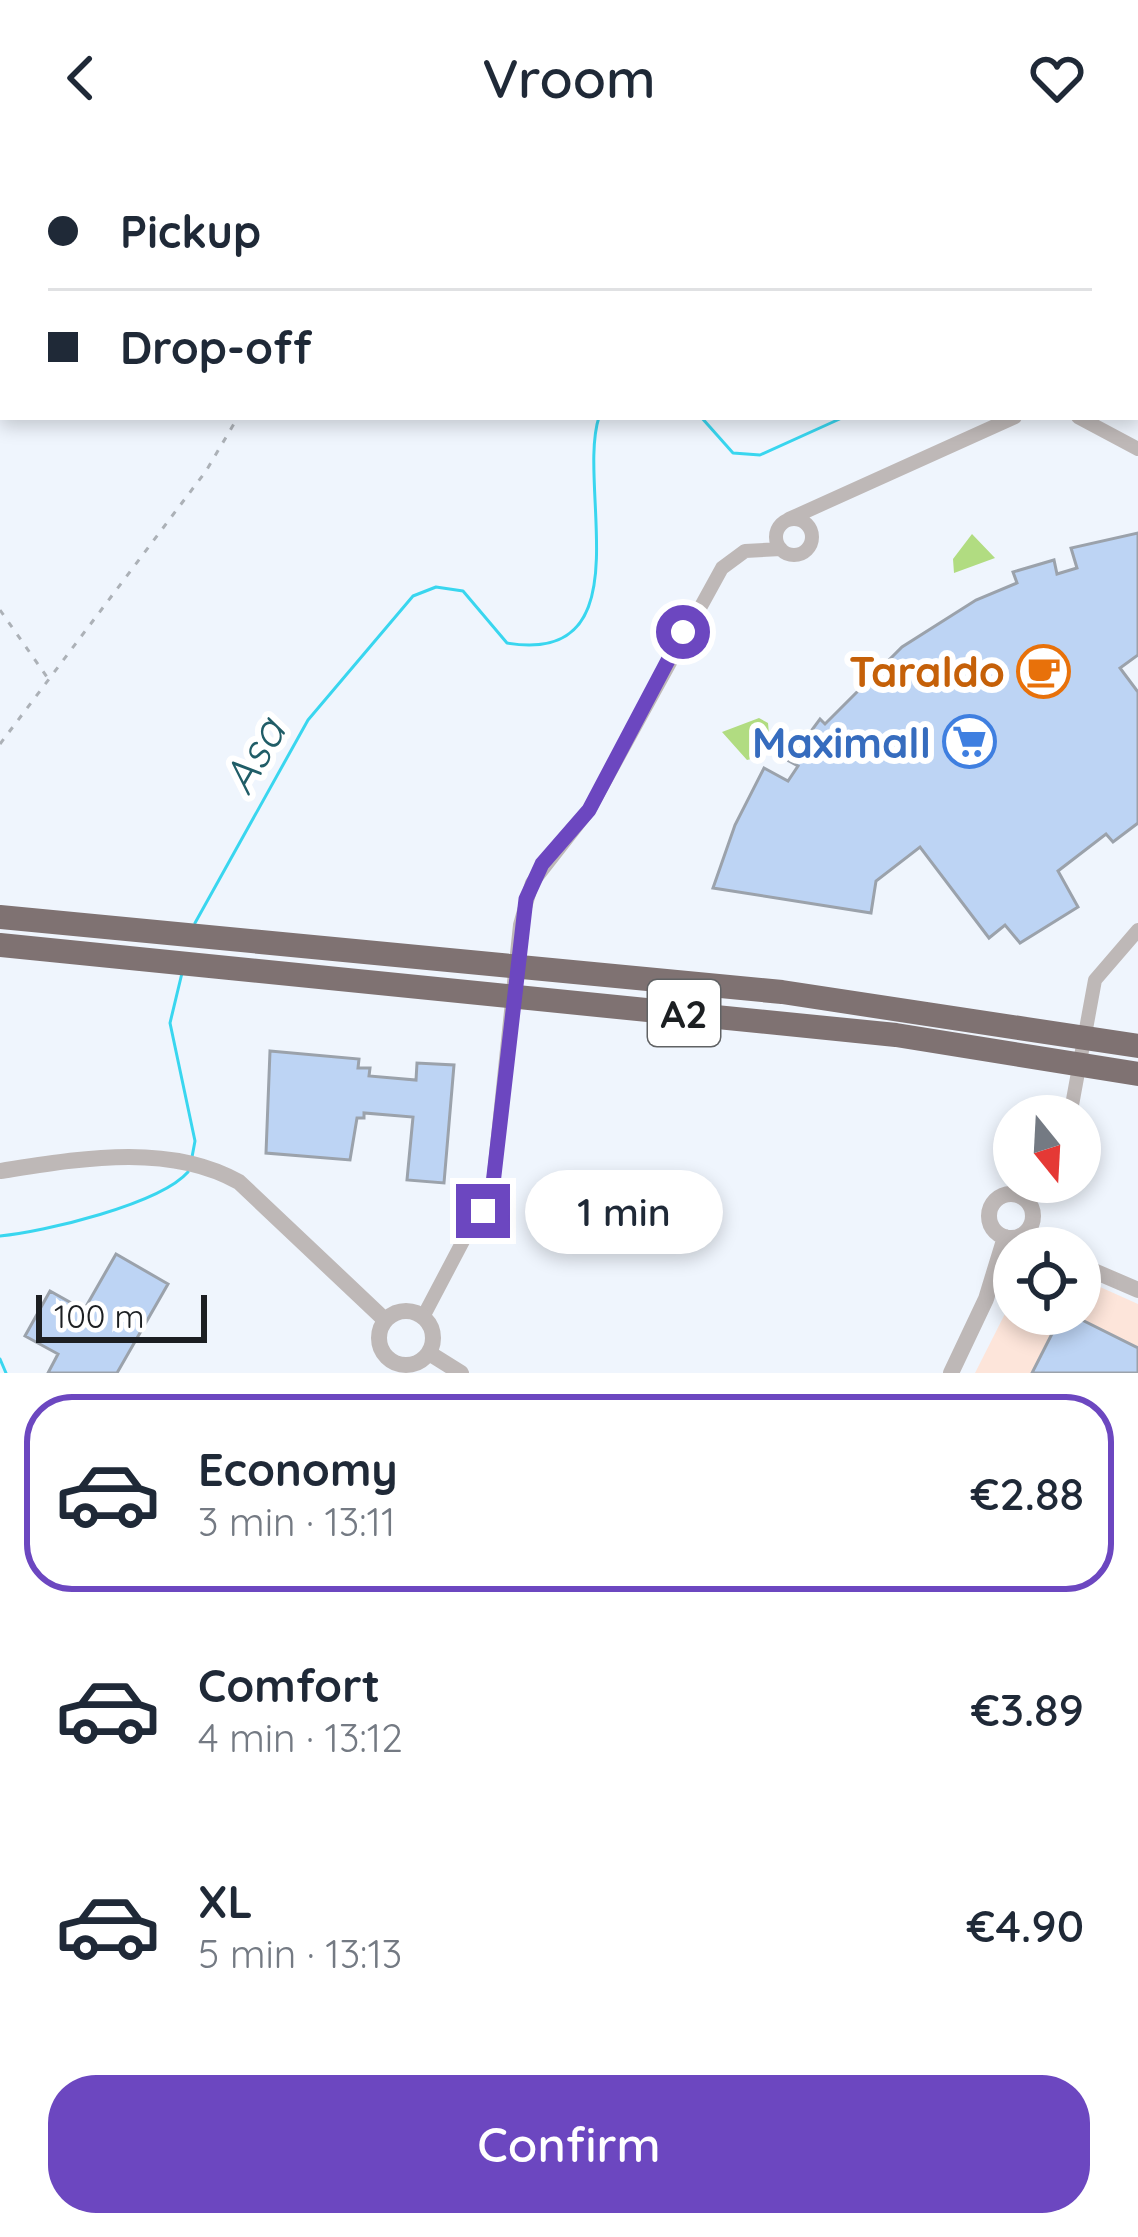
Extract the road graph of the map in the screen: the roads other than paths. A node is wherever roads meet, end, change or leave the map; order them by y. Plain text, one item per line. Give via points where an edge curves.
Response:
1 (1009, 420) edge
2 (1084, 420) edge
3 (1138, 449) edge
4 (838, 499) junction
5 (789, 519) junction
6 (812, 532) junction
7 (781, 549) junction
8 (0, 917) edge
9 (1138, 930) edge
10 (0, 945) edge
11 (230, 955) junction
12 (1138, 1046) edge
13 (1138, 1074) edge
14 (1073, 1095) edge
15 (0, 1171) edge
16 (1101, 1273) edge
17 (993, 1277) edge
18 (1138, 1290) edge
19 (423, 1316) junction
20 (385, 1320) junction
21 (429, 1353) junction
22 (461, 1373) edge
23 (951, 1373) edge

1 - 4 street
2 - 3 street
4 - 5 street
4 - 6 street
5 - 6 street
5 - 7 street via 777,532
6 - 7 street via 804,552
7 - 19 street via 733,557 713,580 589,810 542,864 520,925 493,1184
8 - 11 highway, A2 via 135,932
9 - 14 street via 1110,956 1086,1010
10 - 11 highway, A2 via 131,958
11 - 12 highway, A2 via 782,992
11 - 13 highway, A2 via 896,1035
15 - 20 street via 129,1157 200,1165 239,1183
16 - 18 street
17 - 23 street
19 - 20 street via 408,1311
19 - 21 street via 432,1330
20 - 21 street via 378,1336 389,1360 415,1364
21 - 22 street

